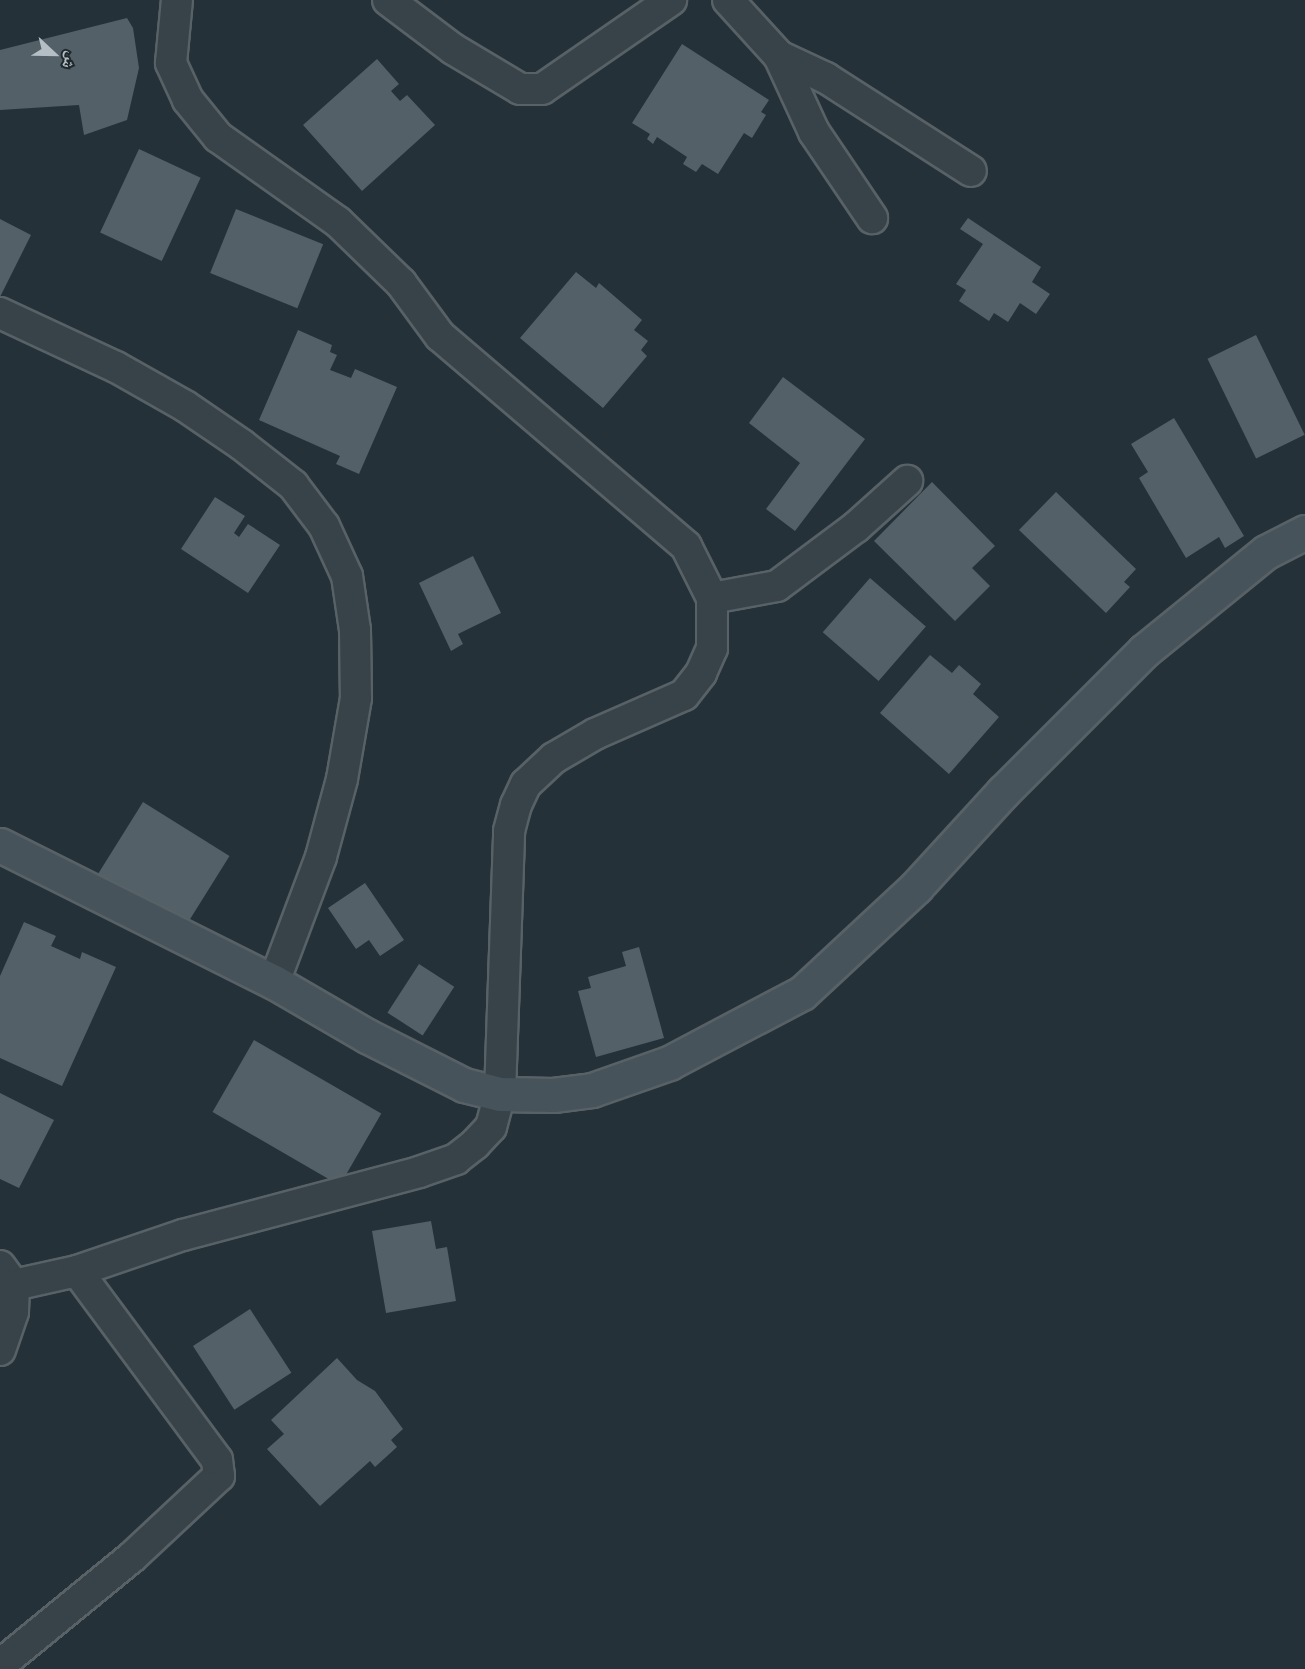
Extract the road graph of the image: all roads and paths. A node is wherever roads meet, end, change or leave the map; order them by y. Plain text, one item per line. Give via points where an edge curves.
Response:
1 (177, 0) edge
2 (388, 0) edge
3 (671, 0) edge
4 (728, 0) edge
5 (778, 56) junction
6 (971, 171) dead end
7 (872, 218) dead end
8 (0, 313) edge
9 (907, 481) dead end
10 (1305, 532) edge
11 (712, 598) junction
12 (0, 845) edge
13 (274, 982) junction
14 (500, 1094) junction
15 (76, 1271) junction
16 (7, 1275) edge
17 (0, 1350) edge
18 (0, 1665) edge

1 - 11 street via 171,63 188,100 218,137 316,206 368,249 401,283 440,336 686,546
2 - 3 street via 453,50 520,89 542,89
4 - 5 street
5 - 6 street via 826,78
5 - 7 street via 814,132
8 - 13 street via 116,367 185,406 242,445 293,485 324,526 347,576 355,630 356,698 344,768 321,857
9 - 11 street via 856,527 777,586
10 - 14 street via 1266,552 1144,651 1003,792 908,895 802,993 669,1063 592,1089 553,1095
11 - 14 street via 711,648 701,673 684,694 595,734 554,758 526,784 516,805 509,831
12 - 13 street
13 - 14 street via 428,1068 464,1085
14 - 15 street via 491,1127 456,1160 183,1235
15 - 16 street
15 - 18 street via 217,1460 219,1476 132,1557
16 - 17 street via 13,1312

